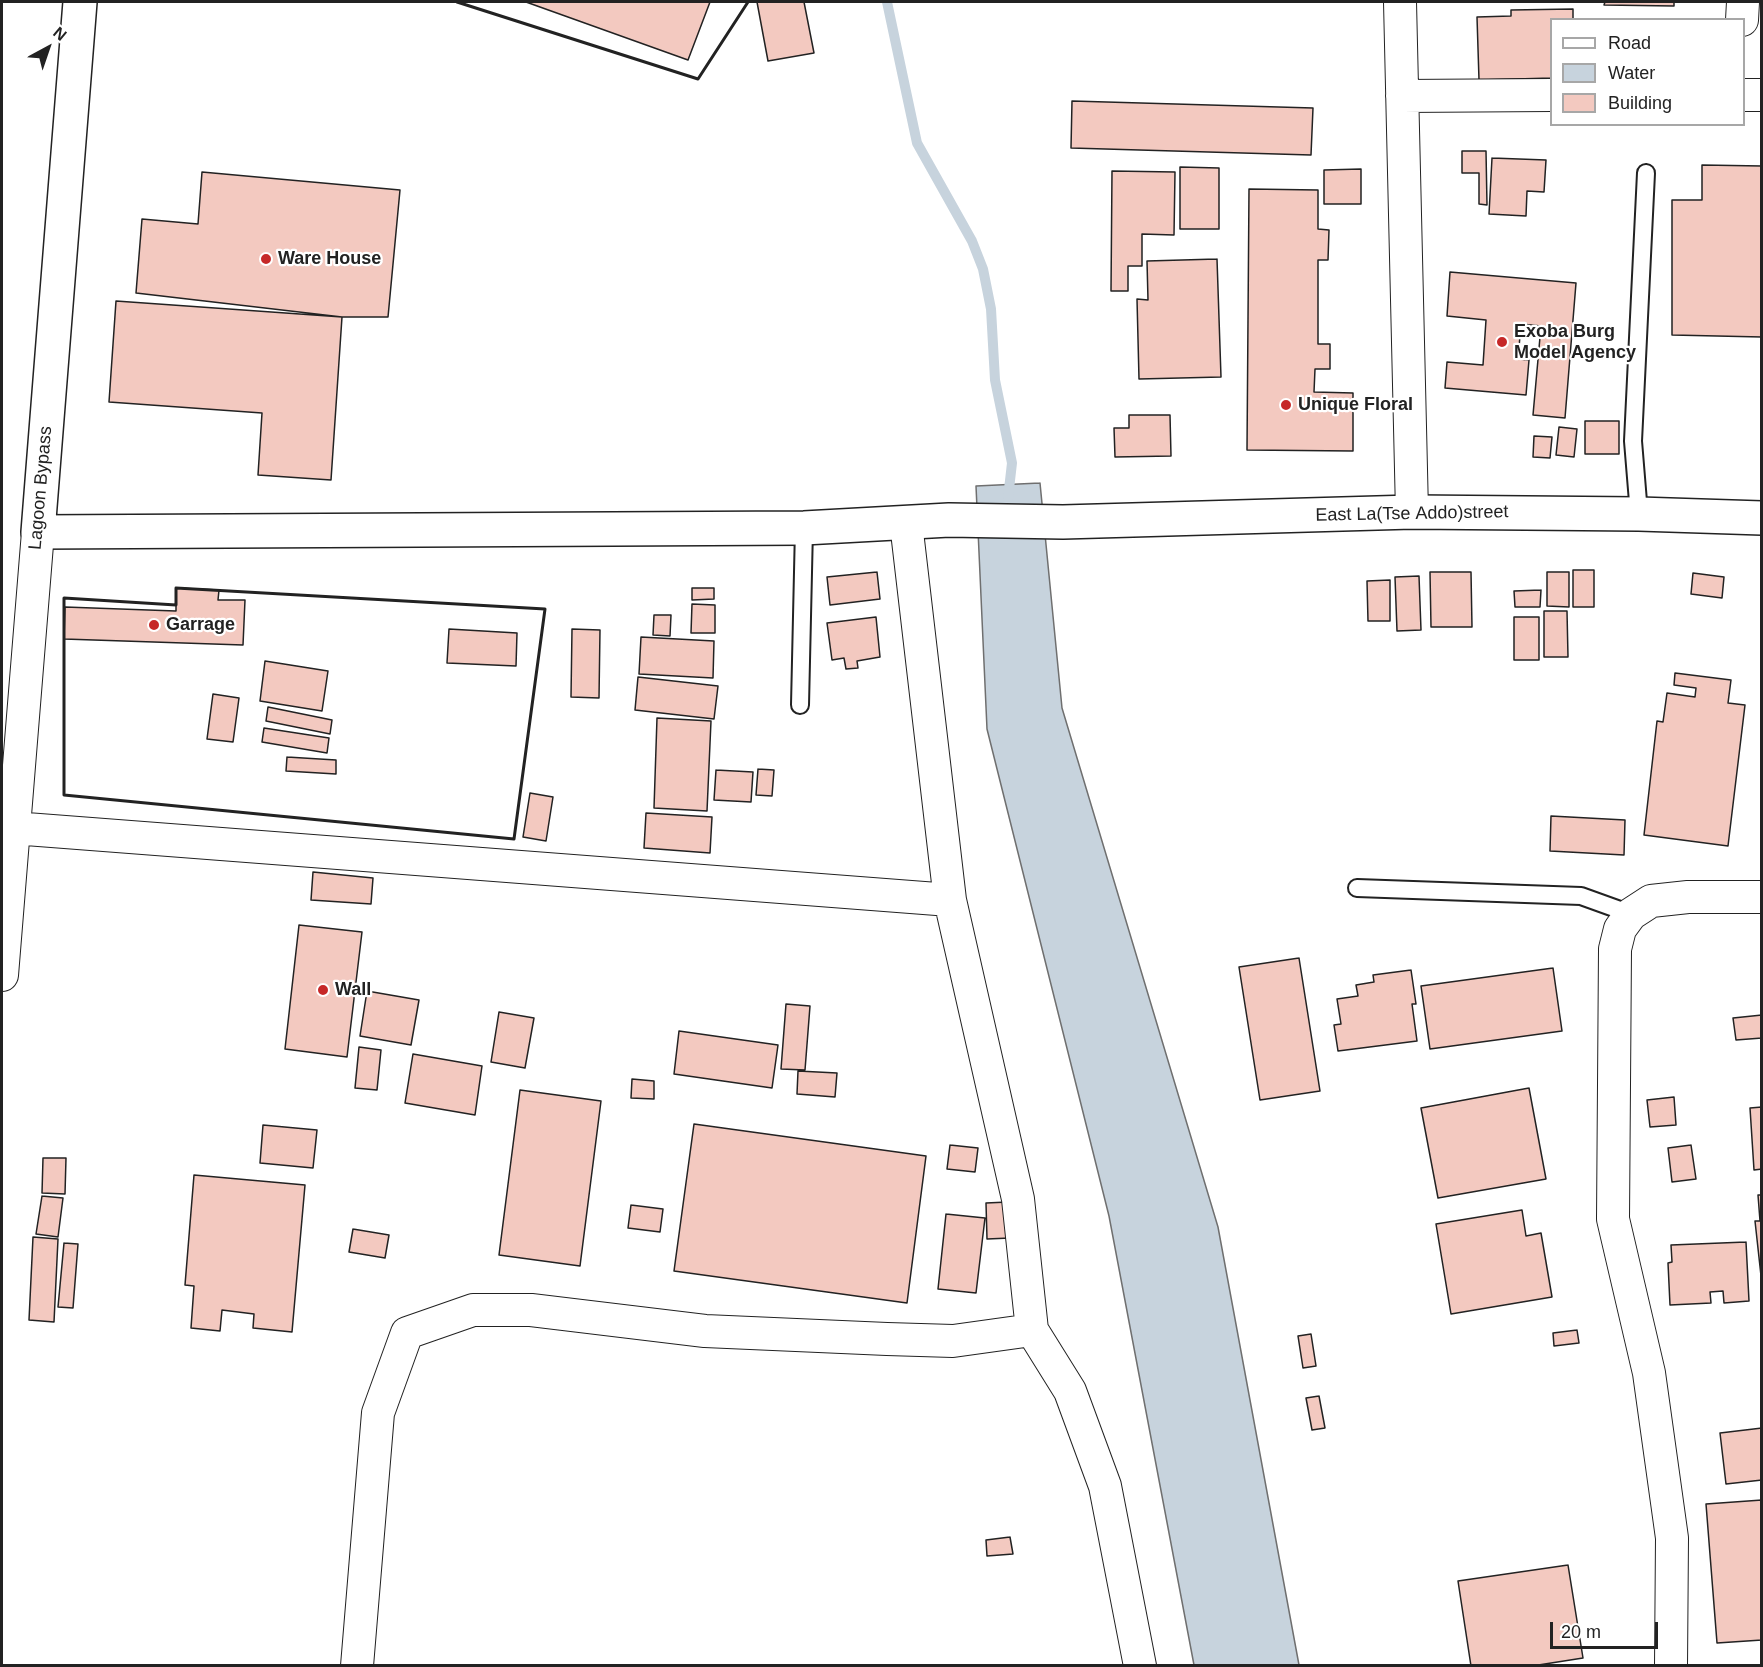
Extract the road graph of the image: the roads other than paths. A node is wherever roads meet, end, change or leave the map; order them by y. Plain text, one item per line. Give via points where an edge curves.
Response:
1 (80, 2) edge
2 (1400, 2) edge
3 (1743, 2) edge
4 (1742, 18) edge
5 (1550, 95) edge
6 (1745, 95) edge
7 (1761, 95) edge
8 (1402, 96) junction
9 (1646, 173) dead end
10 (1412, 512) junction
11 (1639, 514) junction
12 (1761, 518) edge
13 (906, 523) junction
14 (804, 528) junction
15 (38, 532) junction
16 (800, 705) dead end
17 (13, 828) junction
18 (1357, 888) dead end
19 (1761, 897) edge
20 (950, 900) junction
21 (1631, 914) junction
22 (2, 975) edge
23 (1032, 1330) junction
24 (357, 1665) edge
25 (1140, 1665) edge
26 (1671, 1665) edge

1 - 15 street, Lagoon Bypass
2 - 8 street
3 - 4 street
5 - 8 street
6 - 7 street
8 - 10 street
9 - 11 lane via 1633,441
10 - 11 street, East La(Tse Addo)street
10 - 13 street, East La(Tse Addo)street
11 - 12 street, East La(Tse Addo)street
13 - 14 street, East La(Tse Addo)street
13 - 20 street
14 - 15 street, East La(Tse Addo)street
14 - 16 lane
15 - 17 street, Lagoon Bypass
17 - 20 street
17 - 22 street, Lagoon Bypass
18 - 21 lane via 1581,896
19 - 21 street via 1651,900
20 - 23 street via 1017,1199
21 - 26 street via 1620,928 1615,949 1613,1219 1649,1373 1672,1538
23 - 24 street via 953,1341 887,1339 705,1331 531,1310 473,1310 407,1333 378,1413
23 - 25 street via 1070,1391 1105,1486

